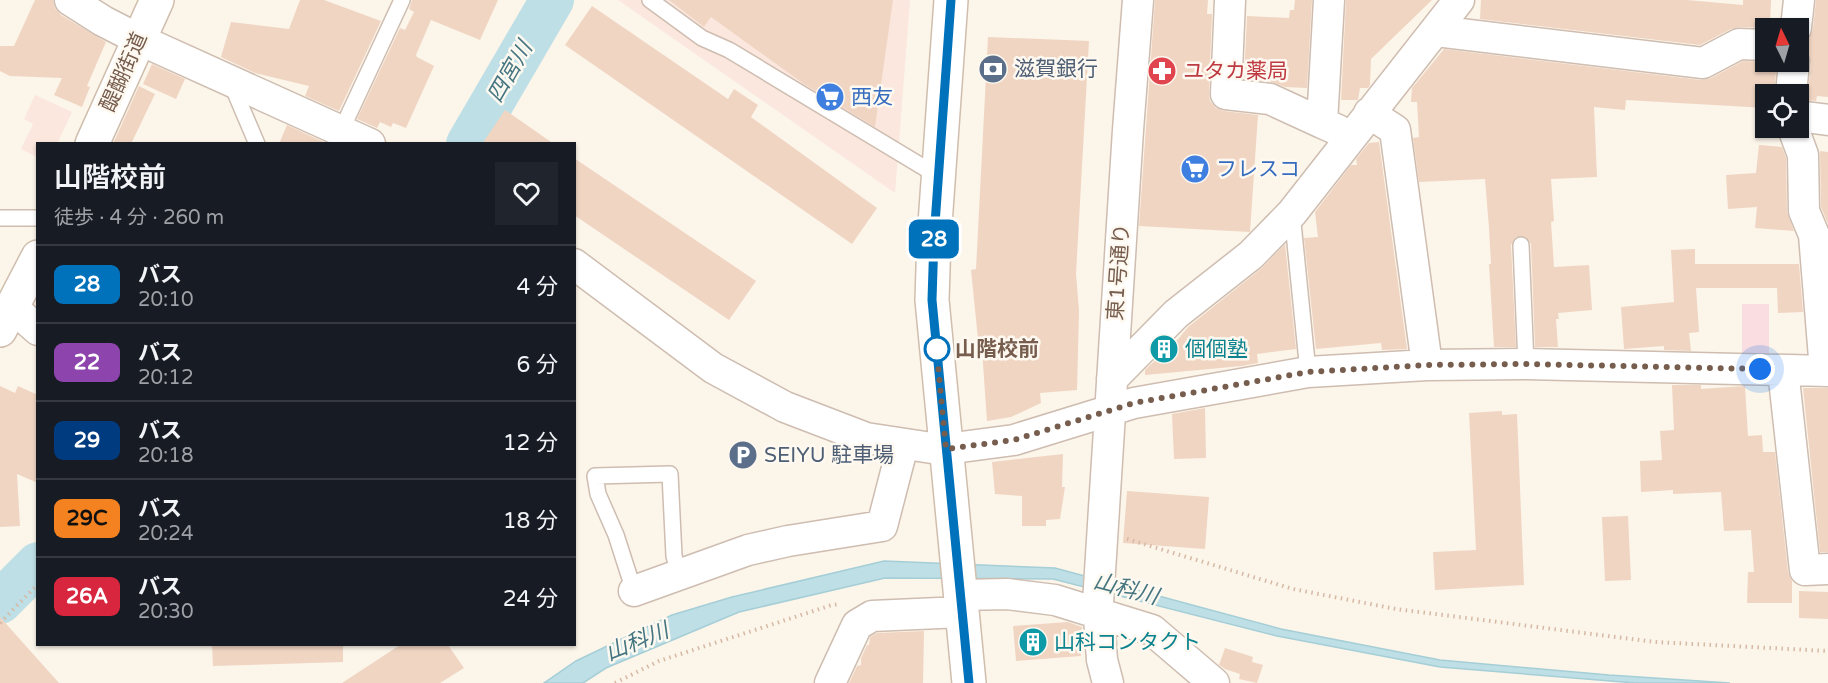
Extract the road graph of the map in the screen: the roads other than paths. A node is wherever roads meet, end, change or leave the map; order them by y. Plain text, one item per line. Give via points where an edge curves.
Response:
1 (70, 0) edge
2 (158, 0) edge
3 (402, 0) edge
4 (650, 0) edge
5 (951, 0) edge
6 (1138, 0) edge
7 (1230, 0) edge
8 (1329, 0) edge
9 (1460, 0) edge
10 (1799, 0) edge
11 (1798, 18) edge
12 (1436, 31) junction
13 (138, 39) junction
14 (1755, 45) edge
15 (229, 80) junction
16 (1369, 113) junction
17 (1809, 117) edge
18 (1828, 120) edge
19 (1322, 123) junction
20 (341, 131) junction
21 (1351, 136) junction
22 (1797, 138) edge
23 (93, 142) edge
24 (256, 142) edge
25 (366, 142) edge
26 (938, 176) junction
27 (1292, 213) junction
28 (0, 218) edge
29 (36, 218) edge
30 (1821, 236) edge
31 (1521, 245) dead end
32 (36, 260) edge
33 (576, 265) edge
34 (4, 310) edge
35 (36, 329) edge
36 (1526, 364) junction
37 (1427, 365) junction
38 (1783, 370) junction
39 (1826, 370) edge
40 (1308, 372) junction
41 (1112, 379) junction
42 (1112, 410) junction
43 (903, 445) junction
44 (946, 449) junction
45 (1828, 569) edge
46 (680, 574) junction
47 (634, 591) joint
48 (961, 598) junction
49 (1098, 609) junction
50 (830, 683) edge
51 (969, 683) edge
52 (1108, 683) edge
53 (1214, 683) edge

1 - 13 street
2 - 13 street, 醍醐街道
3 - 20 lane
4 - 26 lane via 702,38 729,50
5 - 26 street
6 - 41 street, 東1号通り
7 - 19 street via 1226,94 1269,99
8 - 19 street
9 - 12 street
10 - 11 street
12 - 14 street via 1703,63 1739,44
12 - 16 street
13 - 15 street
13 - 23 street, 醍醐街道
15 - 20 street
15 - 24 lane
16 - 21 street
16 - 37 street via 1395,130
17 - 18 street
19 - 21 street
20 - 25 street
21 - 27 street
22 - 30 street via 1803,155 1804,211
26 - 44 street via 932,300
27 - 40 lane
27 - 41 street via 1251,255 1176,315
28 - 29 lane
30 - 39 street
31 - 36 lane
32 - 34 street
33 - 43 street via 714,368 785,407 866,438
34 - 35 street
36 - 37 street
36 - 38 street
37 - 40 street
38 - 39 street
38 - 45 street via 1804,570
40 - 42 street
41 - 42 street, 東1号通り
42 - 44 street via 1014,440
42 - 49 street, 東1号通り
43 - 44 street
43 - 46 street via 882,526 748,549
44 - 48 street
46 - 47 street
46 - 47 lane via 674,556 670,474 595,476
48 - 49 street via 1007,594
48 - 50 street via 872,616 857,625
48 - 51 street
49 - 52 street, 東1号通り
49 - 53 street via 1152,630

